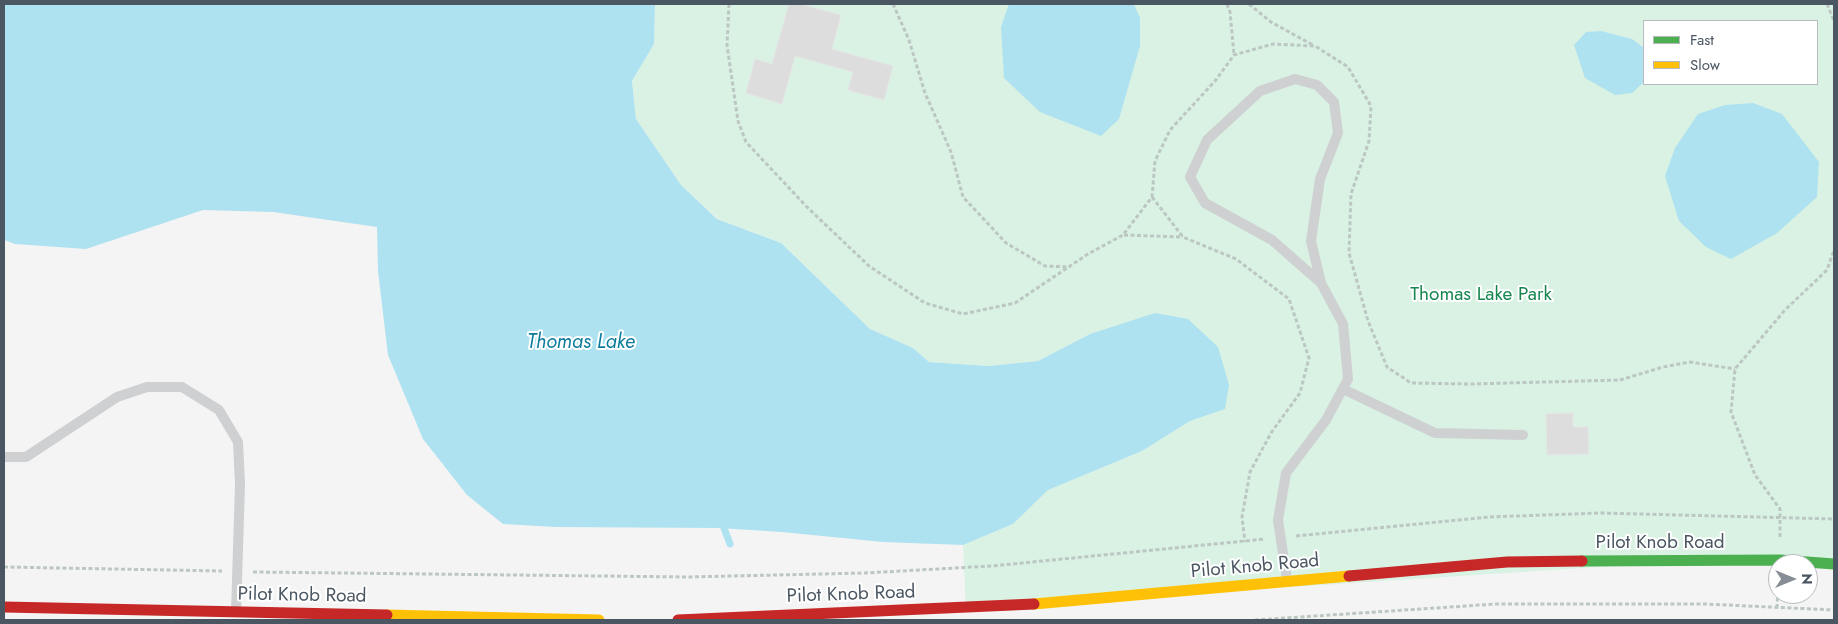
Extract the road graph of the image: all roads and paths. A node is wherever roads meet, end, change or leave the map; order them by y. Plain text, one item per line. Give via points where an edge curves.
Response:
1 (729, 4) edge
2 (893, 4) edge
3 (1226, 4) edge
4 (1248, 4) edge
5 (1827, 4) edge
6 (1834, 21) edge
7 (1315, 46) junction
8 (1234, 55) junction
9 (1152, 197) junction
10 (1123, 235) junction
11 (1183, 237) junction
12 (1834, 250) edge
13 (1069, 267) junction
14 (1321, 283) junction
15 (1735, 369) junction
16 (1343, 389) junction
17 (1523, 435) dead end
18 (4, 457) edge
19 (1781, 517) junction
20 (1834, 519) edge
21 (1281, 538) junction
22 (1245, 542) junction
23 (1834, 564) edge
24 (4, 567) edge
25 (237, 572) junction
26 (1288, 581) junction
27 (1777, 604) edge
28 (4, 607) edge
29 (1777, 608) junction
30 (1834, 610) edge
31 (236, 616) edge
32 (599, 620) edge
33 (678, 620) edge
34 (1255, 620) edge

1 - 13 path via 727,45 738,121 746,142 869,266 925,303 963,314 1015,303
2 - 13 path via 909,40 925,94 951,152 963,197 1006,243 1045,266
3 - 8 path via 1230,12
4 - 7 path via 1272,22
5 - 6 path
7 - 8 path via 1273,44
7 - 15 path via 1348,67 1370,106 1369,141 1351,194 1349,253 1368,321 1387,367 1411,383 1463,384 1620,380 1690,362
8 - 9 path via 1215,82 1170,130 1155,161
9 - 10 path
9 - 11 path
10 - 11 path
10 - 13 path
11 - 22 path via 1236,259 1289,299 1309,358 1300,393 1250,472 1242,517
12 - 15 path via 1827,270 1785,310
14 - 14 lane via 1312,241 1320,179 1338,133 1334,102 1317,85 1295,79 1260,91 1207,140 1190,177 1205,204 1272,240
14 - 16 lane via 1343,324 1348,380
15 - 19 path via 1731,412 1755,475 1780,509
16 - 17 lane via 1435,433
16 - 21 lane via 1326,420 1286,473 1278,520
18 - 25 lane via 26,457 117,397 147,387 182,387 219,410 238,442
19 - 20 path
19 - 21 path via 1601,513 1489,517
21 - 22 path
21 - 26 lane
22 - 25 path via 992,566 865,573 688,577
23 - 26 main road, Pilot Knob Road via 1780,560 1507,562
24 - 25 path
25 - 31 lane
26 - 33 main road, Pilot Knob Road via 1013,606
27 - 29 path
28 - 31 main road, Pilot Knob Road
29 - 30 path
29 - 34 path via 1705,604 1496,604
31 - 32 main road, Pilot Knob Road

